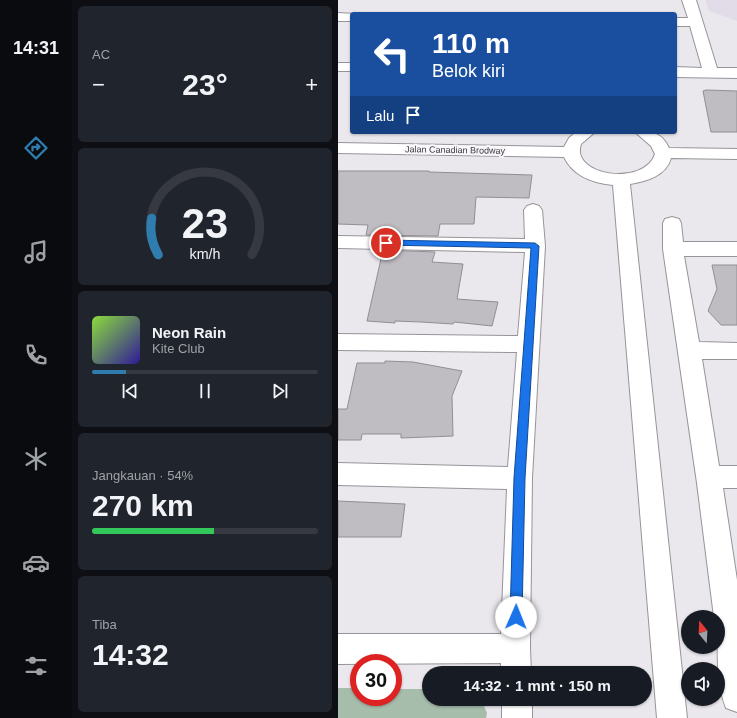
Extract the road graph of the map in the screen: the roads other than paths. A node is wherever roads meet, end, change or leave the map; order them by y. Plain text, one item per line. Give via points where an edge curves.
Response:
1 (689, 0) edge
2 (338, 17) edge
3 (350, 17) edge
4 (677, 22) edge
5 (695, 22) junction
6 (338, 67) edge
7 (350, 67) edge
8 (677, 72) edge
9 (711, 73) junction
10 (737, 73) edge
11 (583, 134) edge
12 (647, 134) edge
13 (338, 148) edge
14 (571, 152) junction
15 (663, 153) junction
16 (737, 154) edge
17 (621, 180) junction
18 (533, 210) dead end
19 (672, 223) dead end
20 (338, 242) edge
21 (535, 246) junction
22 (673, 249) junction
23 (737, 249) edge
24 (338, 342) edge
25 (527, 344) junction
26 (690, 350) junction
27 (737, 351) edge
28 (338, 474) edge
29 (708, 477) junction
30 (737, 477) edge
31 (520, 478) junction
32 (735, 647) edge
33 (338, 649) edge
34 (516, 660) edge
35 (737, 697) edge
36 (517, 706) edge
37 (517, 718) edge
38 (672, 718) edge

1 - 5 street
2 - 3 street
4 - 5 street
5 - 9 street
6 - 7 street
8 - 9 street
9 - 10 street
11 - 14 street via 573,144
12 - 15 street via 660,144
13 - 14 street, Jalan Canadian Brodway
14 - 17 street via 574,161 581,168 599,177
15 - 16 street
15 - 17 street via 657,169 635,179
17 - 38 street
18 - 21 street
19 - 22 street
20 - 21 street
21 - 25 street
22 - 23 street
22 - 26 street
24 - 25 street
25 - 31 street
26 - 27 street
26 - 29 street
28 - 31 street
29 - 30 street
29 - 32 street
31 - 34 street
32 - 35 street
33 - 34 street
36 - 37 street

